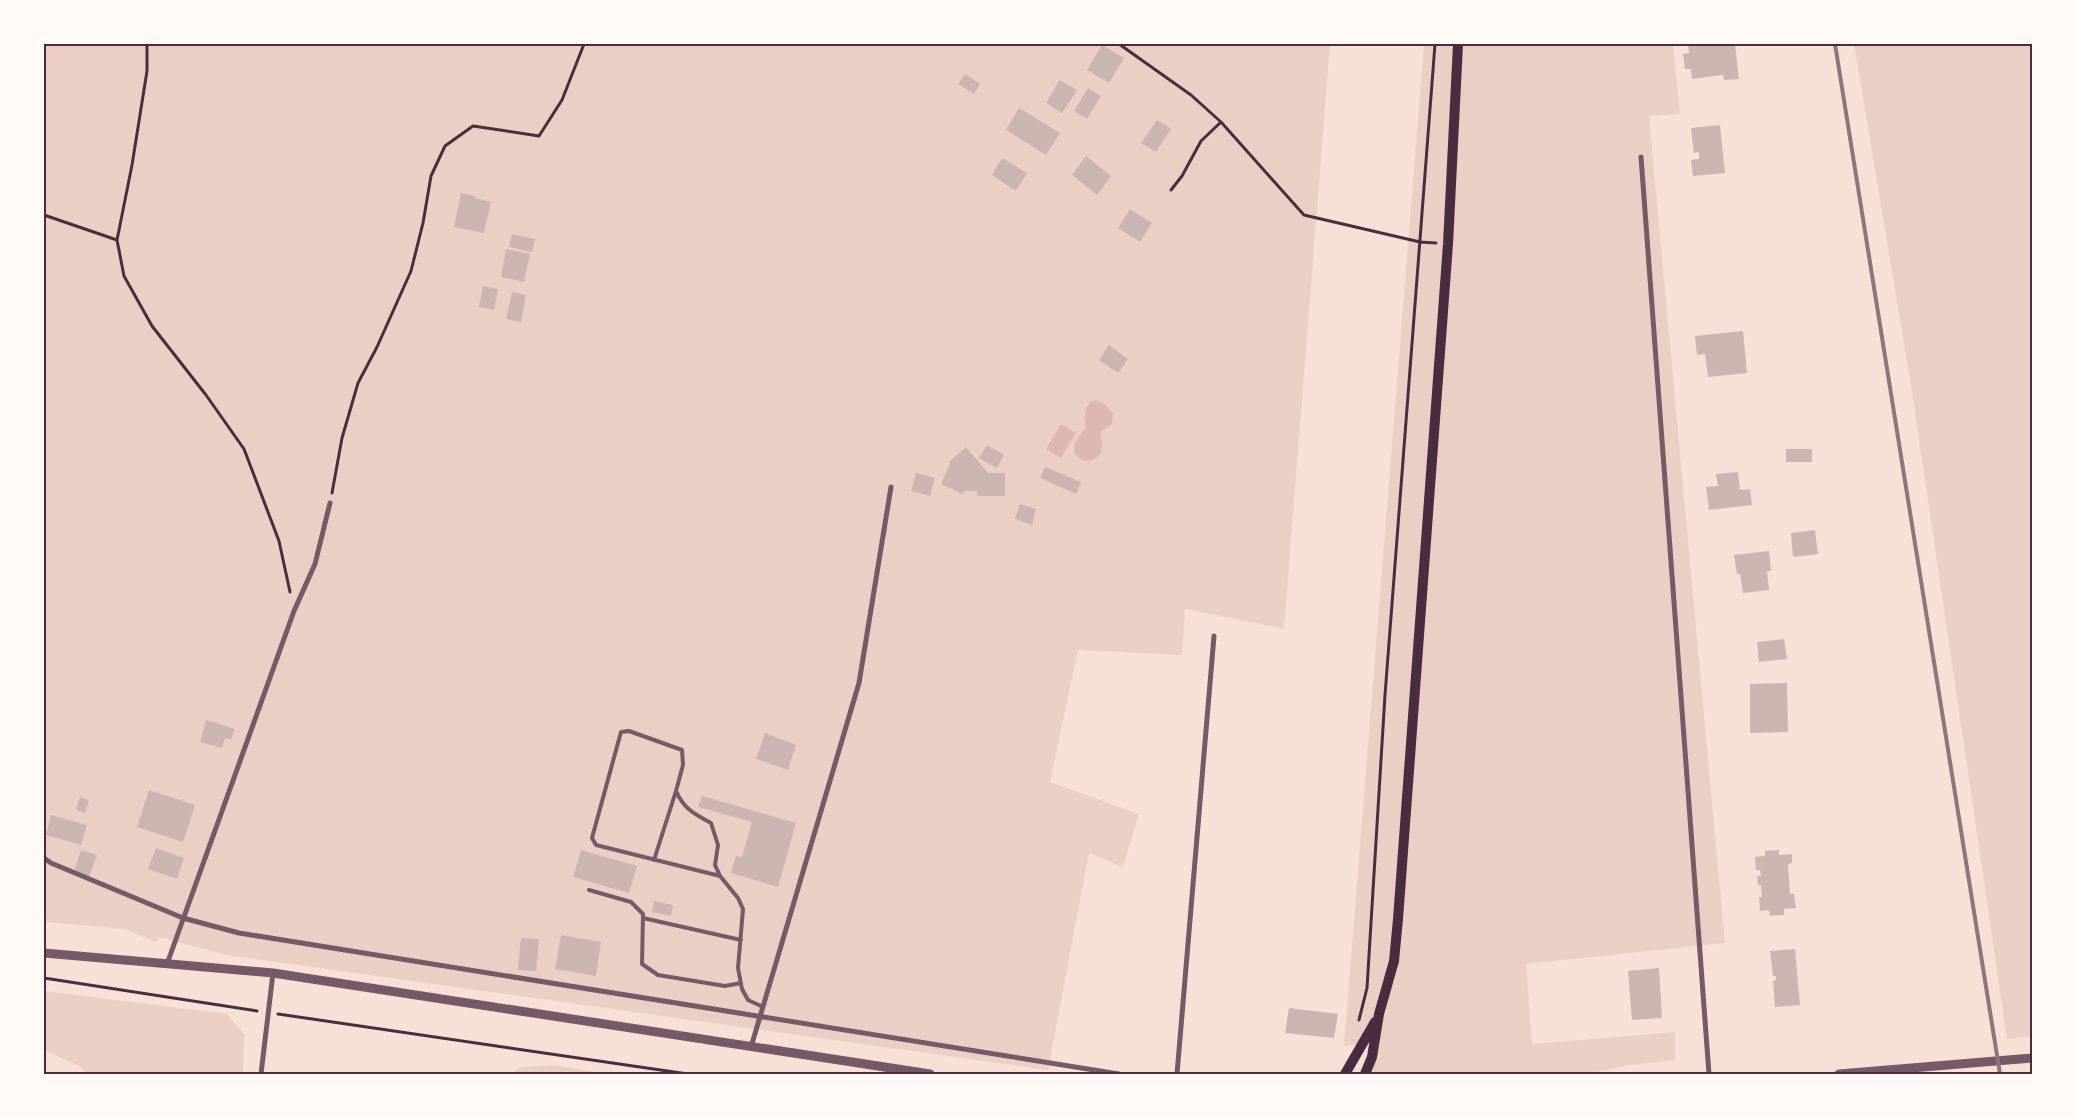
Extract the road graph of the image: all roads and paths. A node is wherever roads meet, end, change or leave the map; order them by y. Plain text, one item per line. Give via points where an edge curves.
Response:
1 (147, 44) edge
2 (584, 44) edge
3 (1118, 44) edge
4 (1435, 44) edge
5 (1458, 44) edge
6 (1221, 122) junction
7 (1641, 157) dead end
8 (1171, 190) dead end
9 (44, 215) edge
10 (117, 240) junction
11 (1420, 242) junction
12 (1448, 244) junction
13 (891, 487) dead end
14 (330, 503) joint
15 (294, 611) junction
16 (1214, 636) dead end
17 (676, 792) junction
18 (44, 858) edge
19 (654, 860) junction
20 (720, 876) junction
21 (589, 890) dead end
22 (183, 918) junction
23 (643, 918) junction
24 (741, 940) junction
25 (44, 953) edge
26 (166, 965) junction
27 (273, 973) junction
28 (44, 978) edge
29 (741, 983) junction
30 (764, 1007) junction
31 (267, 1013) junction
32 (1379, 1014) junction
33 (761, 1017) junction
34 (1357, 1026) dead end
35 (751, 1047) junction
36 (2032, 1058) edge
37 (261, 1074) edge
38 (688, 1074) edge
39 (930, 1074) edge
40 (1119, 1074) edge
41 (1177, 1074) edge
42 (1345, 1074) edge
43 (1364, 1074) edge
44 (1709, 1074) edge
45 (1840, 1074) edge

1 - 10 path via 147,71
2 - 14 path via 562,100 539,136 473,126 445,146 431,176 411,271 358,383 342,438
3 - 6 path via 1191,95
4 - 11 path
5 - 12 main road
6 - 8 path via 1201,141
6 - 11 path via 1304,215
7 - 44 street
9 - 10 path
10 - 15 path via 124,276 152,326 244,450 279,542
11 - 12 path
11 - 34 path via 1385,695 1368,988
12 - 32 main road via 1398,919 1394,961
13 - 30 street via 859,683
14 - 15 street via 315,564
15 - 22 street
16 - 41 street
17 - 19 lane
17 - 19 lane via 683,765 682,750 629,731 621,732 592,838 596,845
17 - 20 lane via 690,812 711,823 718,845 715,865
18 - 22 street
19 - 20 lane
20 - 24 lane via 743,909
21 - 23 lane via 631,902
22 - 26 street
22 - 33 street via 239,933
23 - 24 lane
23 - 29 lane via 642,964 658,975 725,986
24 - 29 lane via 738,968
25 - 26 street
26 - 27 street
27 - 31 street
27 - 35 street
28 - 31 path
29 - 30 lane via 748,1000
30 - 33 street
31 - 37 street
31 - 38 path
32 - 42 main road
32 - 43 main road via 1372,1057
33 - 35 street
33 - 40 street
35 - 39 street
36 - 45 street

